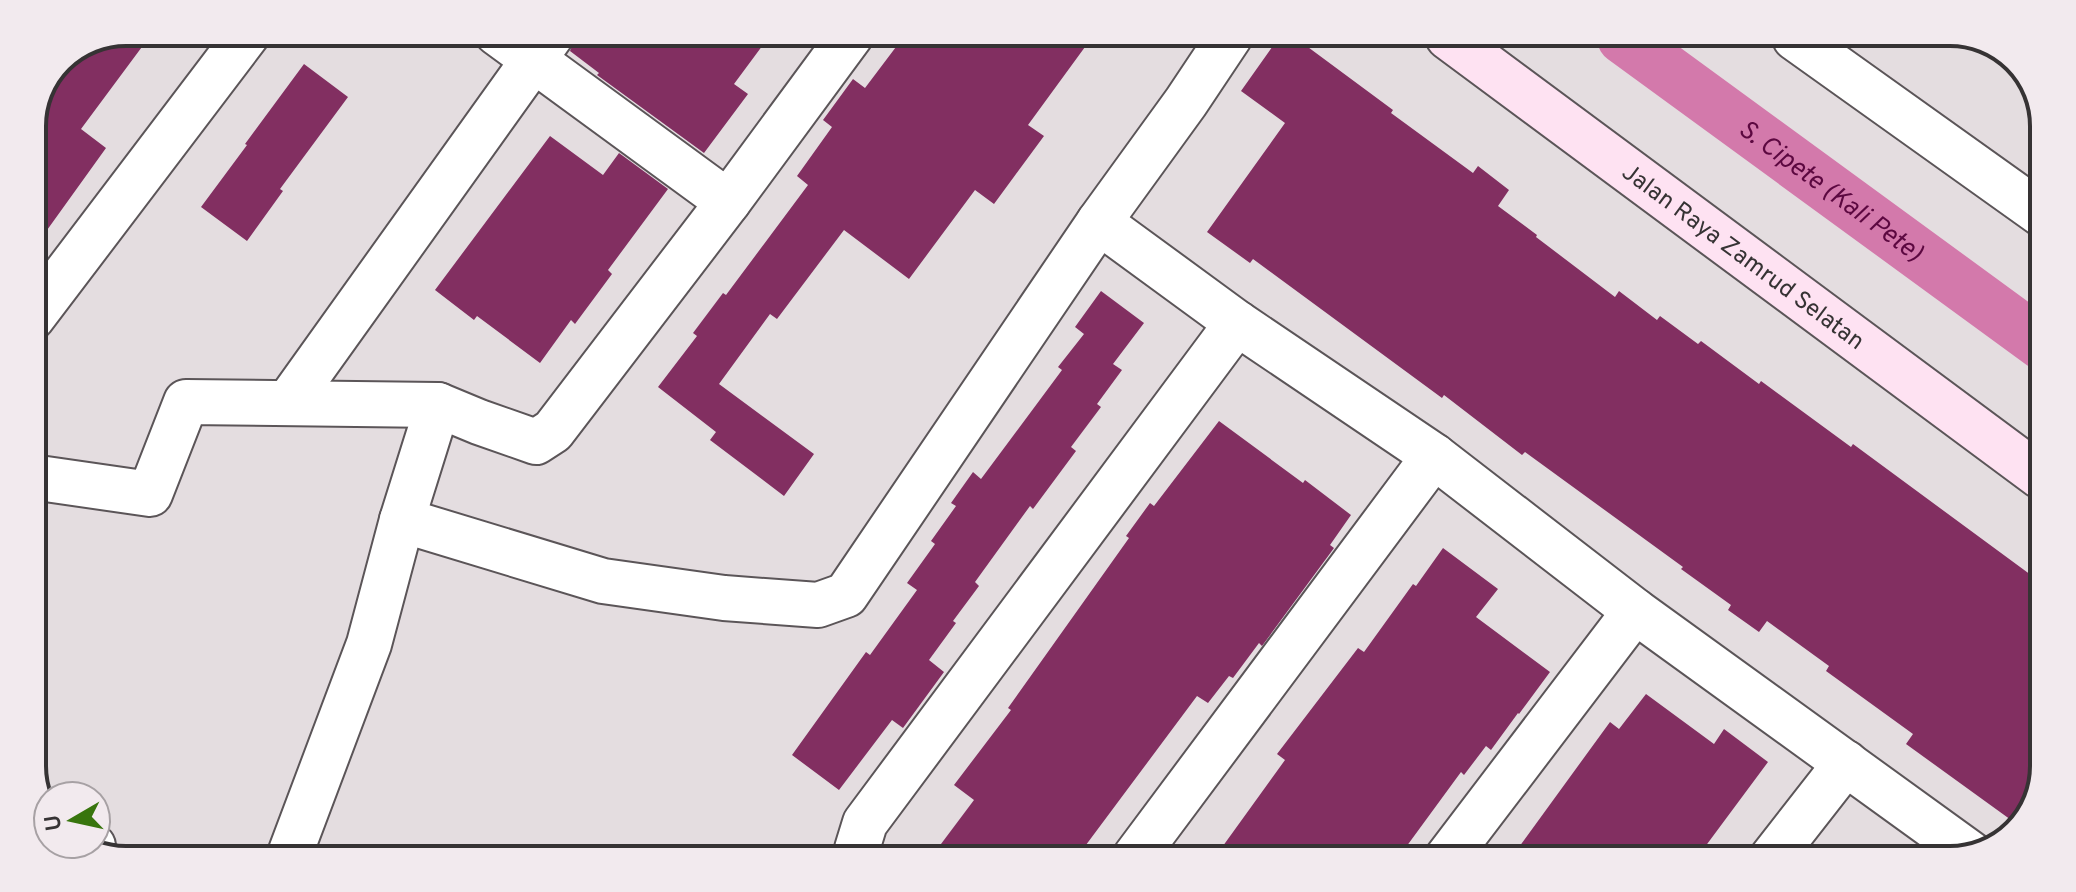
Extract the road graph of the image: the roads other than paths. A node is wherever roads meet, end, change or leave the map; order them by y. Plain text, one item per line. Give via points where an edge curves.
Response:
1 (238, 46) edge
2 (542, 46) edge
3 (843, 46) edge
4 (1223, 46) edge
5 (1460, 46) edge
6 (1806, 46) edge
7 (728, 202) junction
8 (2030, 206) edge
9 (1099, 222) junction
10 (46, 300) edge
11 (1237, 323) junction
12 (288, 403) junction
13 (438, 405) junction
14 (1434, 456) junction
15 (2030, 469) edge
16 (46, 479) edge
17 (402, 520) junction
18 (1635, 611) junction
19 (1846, 763) junction
20 (1959, 845) edge
21 (293, 846) edge
22 (858, 846) edge
23 (1143, 846) edge
24 (1456, 846) edge
25 (1781, 846) edge

1 - 10 street
2 - 7 street
2 - 12 street
3 - 7 street
4 - 9 street
5 - 15 street, Jalan Raya Zamrud Selatan
6 - 8 street
7 - 13 street via 546,436 536,442
9 - 11 street
9 - 17 street via 846,595 818,605 603,581
11 - 14 street
11 - 22 street via 865,823
12 - 13 street
12 - 16 street via 186,402 150,494
13 - 17 street
14 - 18 street
14 - 23 street
17 - 21 street via 369,644
18 - 19 street
18 - 24 street
19 - 20 street
19 - 25 street

